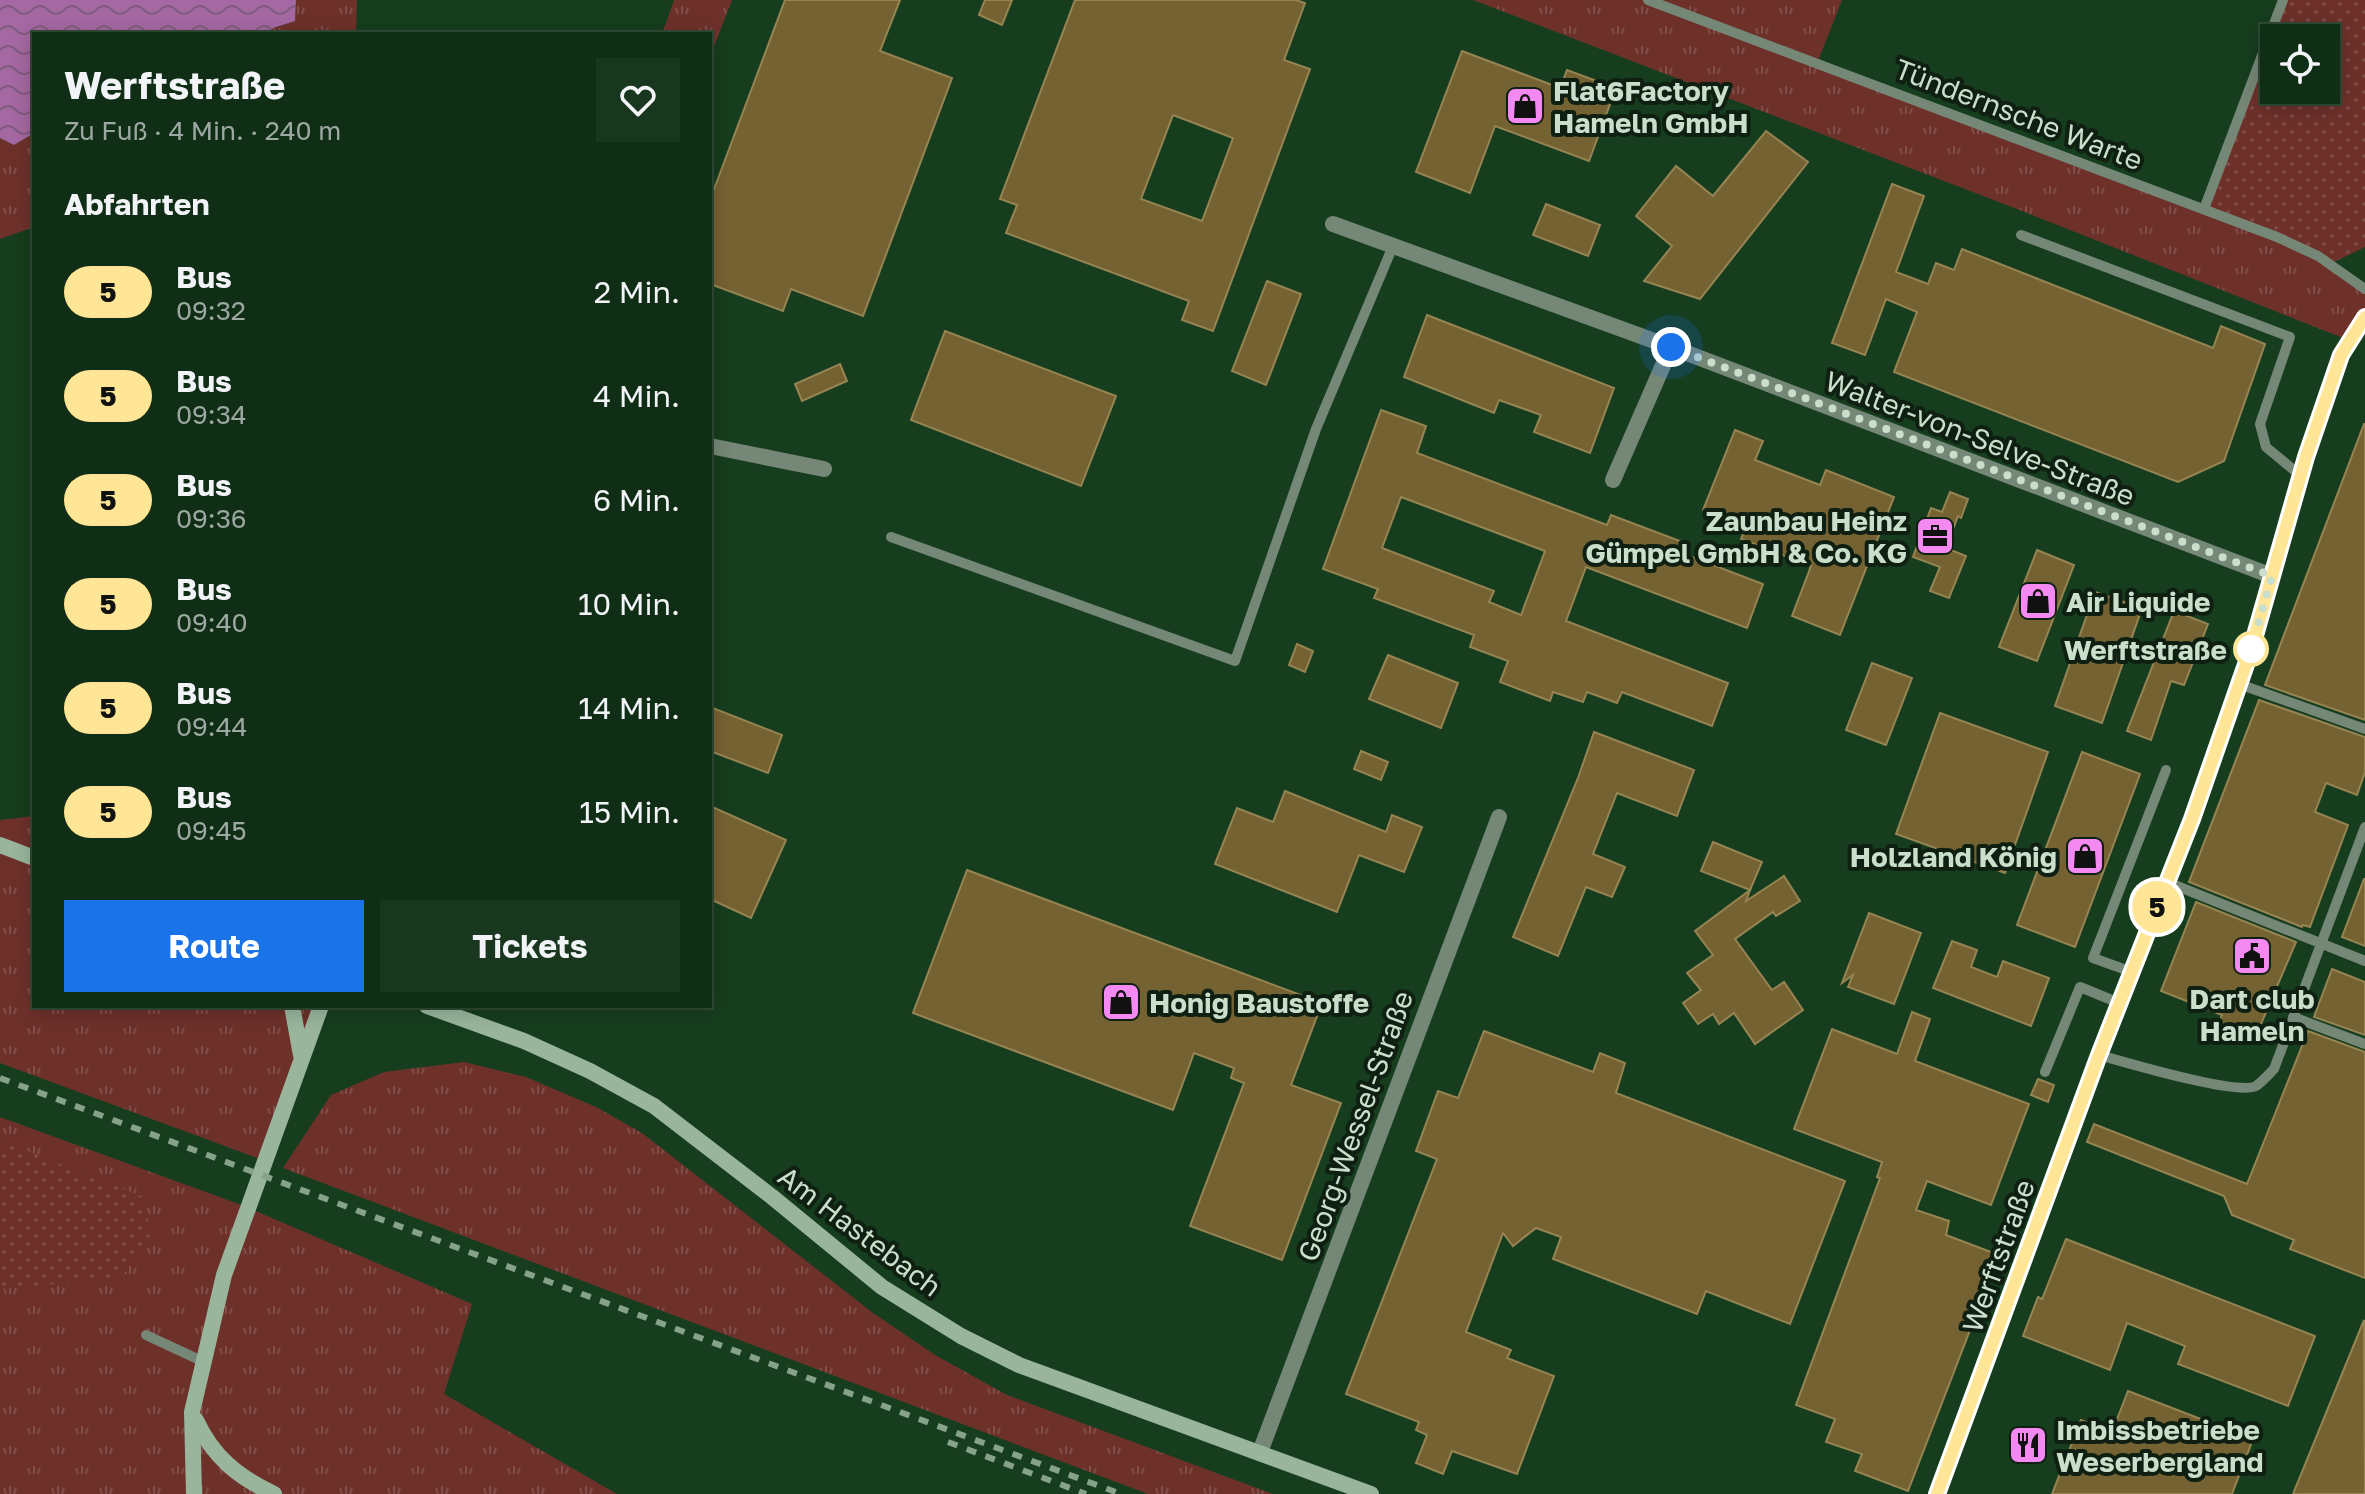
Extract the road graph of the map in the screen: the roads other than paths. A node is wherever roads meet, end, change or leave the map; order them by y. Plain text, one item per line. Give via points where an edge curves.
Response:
1 (1648, 0) edge
2 (2283, 0) edge
3 (2204, 209) junction
4 (1333, 224) dead end
5 (2021, 235) dead end
6 (1393, 246) junction
7 (2365, 289) edge
8 (2365, 317) edge
9 (1671, 347) junction
10 (712, 446) edge
11 (824, 469) dead end
12 (2301, 476) junction
13 (1613, 480) dead end
14 (891, 537) dead end
15 (2272, 576) junction
16 (2239, 684) junction
17 (2365, 729) edge
18 (2166, 770) dead end
19 (1499, 817) dead end
20 (2365, 827) edge
21 (0, 845) edge
22 (32, 857) edge
23 (2167, 882) junction
24 (2321, 943) junction
25 (2365, 961) edge
26 (2132, 972) junction
27 (2119, 1003) junction
28 (292, 1008) edge
29 (320, 1008) edge
30 (432, 1008) edge
31 (2293, 1017) junction
32 (2365, 1044) edge
33 (2099, 1055) junction
34 (302, 1056) junction
35 (2045, 1072) dead end
36 (146, 1335) dead end
37 (204, 1362) junction
38 (192, 1412) junction
39 (1260, 1452) junction
40 (194, 1494) edge
41 (274, 1494) edge
42 (1371, 1494) edge
43 (1937, 1494) edge

1 - 3 lane, Tündernsche Warte
2 - 3 lane
3 - 7 lane, Tündernsche Warte via 2318,256
4 - 6 street, Walter-von-Selve-Straße
5 - 12 lane via 2290,337 2260,424 2266,447
6 - 9 street, Walter-von-Selve-Straße
6 - 14 lane via 1316,429 1235,661
8 - 12 main road, Werftstraße via 2341,355
9 - 13 street
9 - 15 street, Walter-von-Selve-Straße
10 - 11 street
12 - 15 main road, Werftstraße
15 - 16 main road, Werftstraße
16 - 17 lane
16 - 23 main road, Werftstraße
18 - 26 lane via 2093,958
19 - 39 street, Georg-Wessel-Straße
20 - 24 lane
21 - 22 main road
23 - 24 lane
23 - 26 main road, Werftstraße
24 - 25 lane
24 - 31 lane
26 - 27 main road, Werftstraße
27 - 33 main road, Werftstraße
27 - 35 lane via 2080,987
28 - 34 main road
29 - 34 main road
30 - 39 main road, Am Hastebach via 537,1047 654,1106 882,1287 989,1351
31 - 32 lane
31 - 33 lane via 2274,1069 2255,1087 2236,1089
33 - 43 main road, Werftstraße
34 - 37 main road via 224,1275
36 - 37 lane
37 - 38 main road
38 - 40 main road
38 - 41 main road via 225,1464
39 - 42 main road, Am Hastebach

